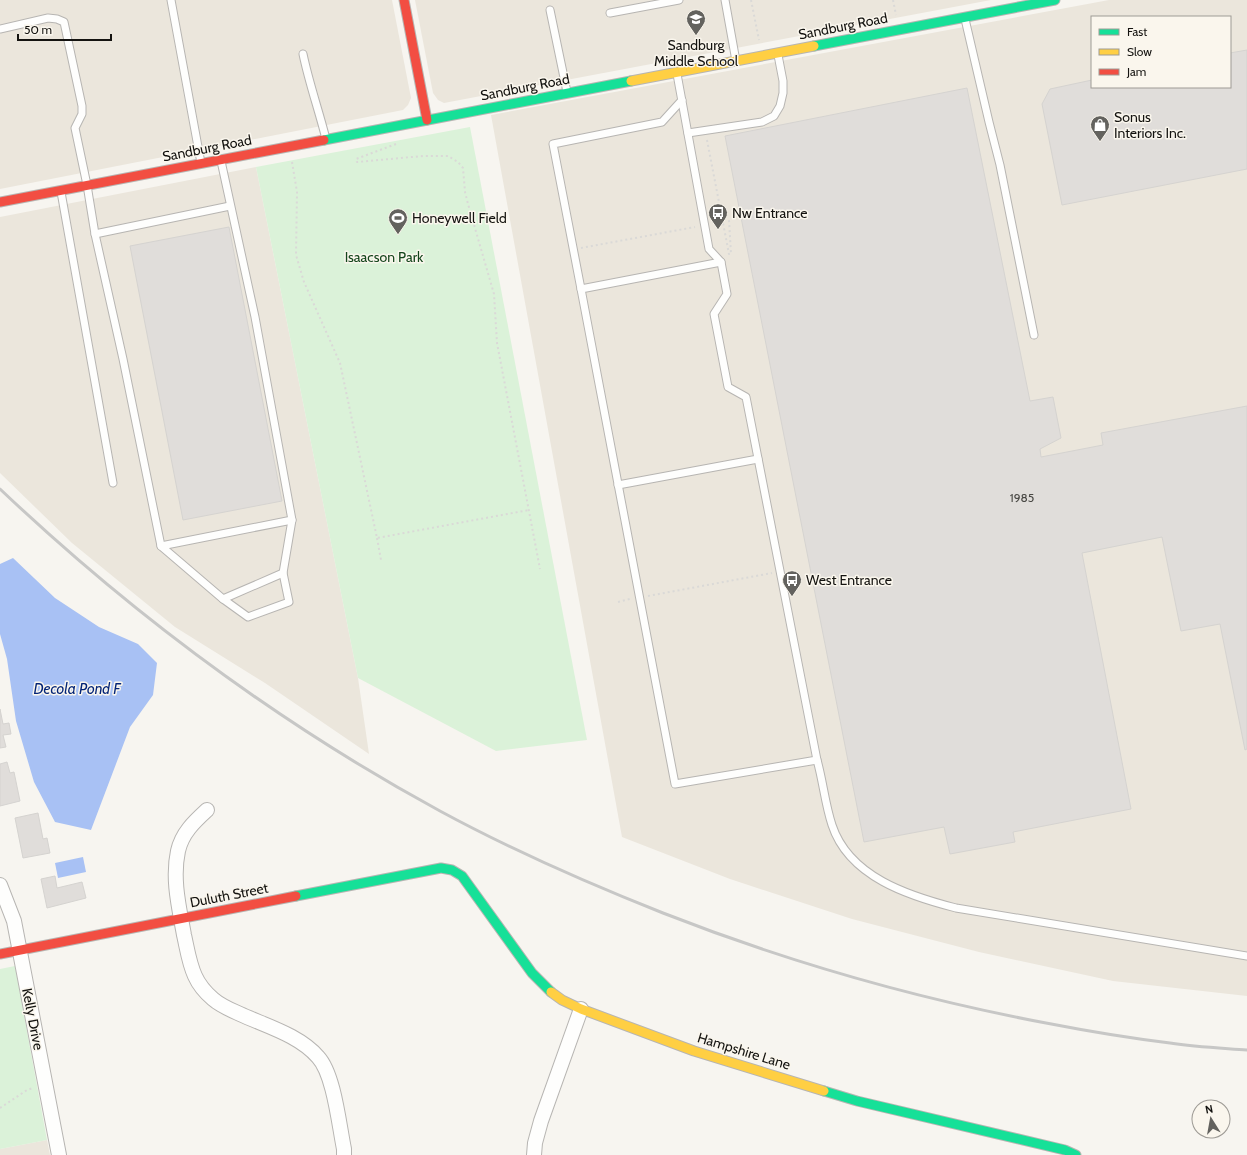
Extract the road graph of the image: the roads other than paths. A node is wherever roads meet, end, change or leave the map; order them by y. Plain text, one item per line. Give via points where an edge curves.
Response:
1 (171, 0) edge
2 (404, 0) edge
3 (679, 0) edge
4 (725, 0) edge
5 (1055, 0) edge
6 (1026, 3) edge
7 (550, 10) dead end
8 (610, 13) dead end
9 (964, 17) junction
10 (0, 29) edge
11 (778, 53) junction
12 (303, 54) dead end
13 (736, 61) junction
14 (676, 72) junction
15 (567, 93) junction
16 (682, 100) junction
17 (427, 120) junction
18 (688, 133) junction
19 (326, 139) junction
20 (220, 159) junction
21 (201, 163) junction
22 (86, 185) junction
23 (60, 190) junction
24 (0, 202) edge
25 (230, 206) junction
26 (95, 234) junction
27 (720, 262) junction
28 (581, 289) junction
29 (1034, 335) dead end
30 (758, 459) junction
31 (113, 483) dead end
32 (618, 485) junction
33 (292, 520) junction
34 (161, 546) junction
35 (283, 573) junction
36 (223, 599) junction
37 (817, 760) junction
38 (207, 810) dead end
39 (462, 876) joint
40 (0, 885) edge
41 (181, 919) junction
42 (20, 950) junction
43 (0, 954) edge
44 (1247, 956) edge
45 (581, 1009) junction
46 (59, 1155) edge
47 (344, 1155) edge
48 (534, 1155) edge
49 (1076, 1155) edge

1 - 21 lane
2 - 17 street
3 - 8 lane
4 - 13 lane
5 - 6 street, Sandburg Road
6 - 9 street, Sandburg Road
7 - 15 lane
9 - 11 street, Sandburg Road
9 - 29 lane via 1000,165
10 - 22 lane via 48,18 64,22 82,106 82,114 74,128
11 - 13 street, Sandburg Road
11 - 18 lane via 783,93 774,116 762,122
12 - 19 lane via 308,81
13 - 14 street, Sandburg Road
14 - 15 street, Sandburg Road
14 - 16 lane
15 - 17 street, Sandburg Road
16 - 18 lane
16 - 28 lane via 662,122 553,144
17 - 19 street, Sandburg Road
18 - 27 lane via 709,249
19 - 20 street, Sandburg Road
20 - 21 street, Sandburg Road
20 - 25 lane
21 - 22 street, Sandburg Road
22 - 23 street, Sandburg Road
22 - 26 lane
23 - 24 street, Sandburg Road
23 - 31 lane
25 - 26 lane
25 - 33 lane via 255,317
26 - 34 lane
27 - 28 lane
27 - 30 lane via 727,294 714,314 722,358 728,387 746,397
28 - 32 lane
30 - 32 lane
30 - 37 lane
32 - 37 lane via 675,784
33 - 34 lane
33 - 35 lane
34 - 36 lane
35 - 36 lane
35 - 36 lane via 289,602 248,616
37 - 44 lane via 831,824 841,843 856,863 881,881 910,895 956,908
38 - 41 street via 190,826 178,850 175,874
39 - 41 street, Duluth Street via 452,870 441,868
39 - 45 street, Hampshire Lane via 532,973 547,989
40 - 42 street, Kelly Drive via 14,921
41 - 42 street, Duluth Street
41 - 47 street via 194,975 214,1000 295,1039 320,1058 331,1084
42 - 43 street, Duluth Street
42 - 46 street, Kelly Drive
45 - 48 street via 541,1121
45 - 49 street, Hampshire Lane via 694,1051 857,1101 1065,1150

